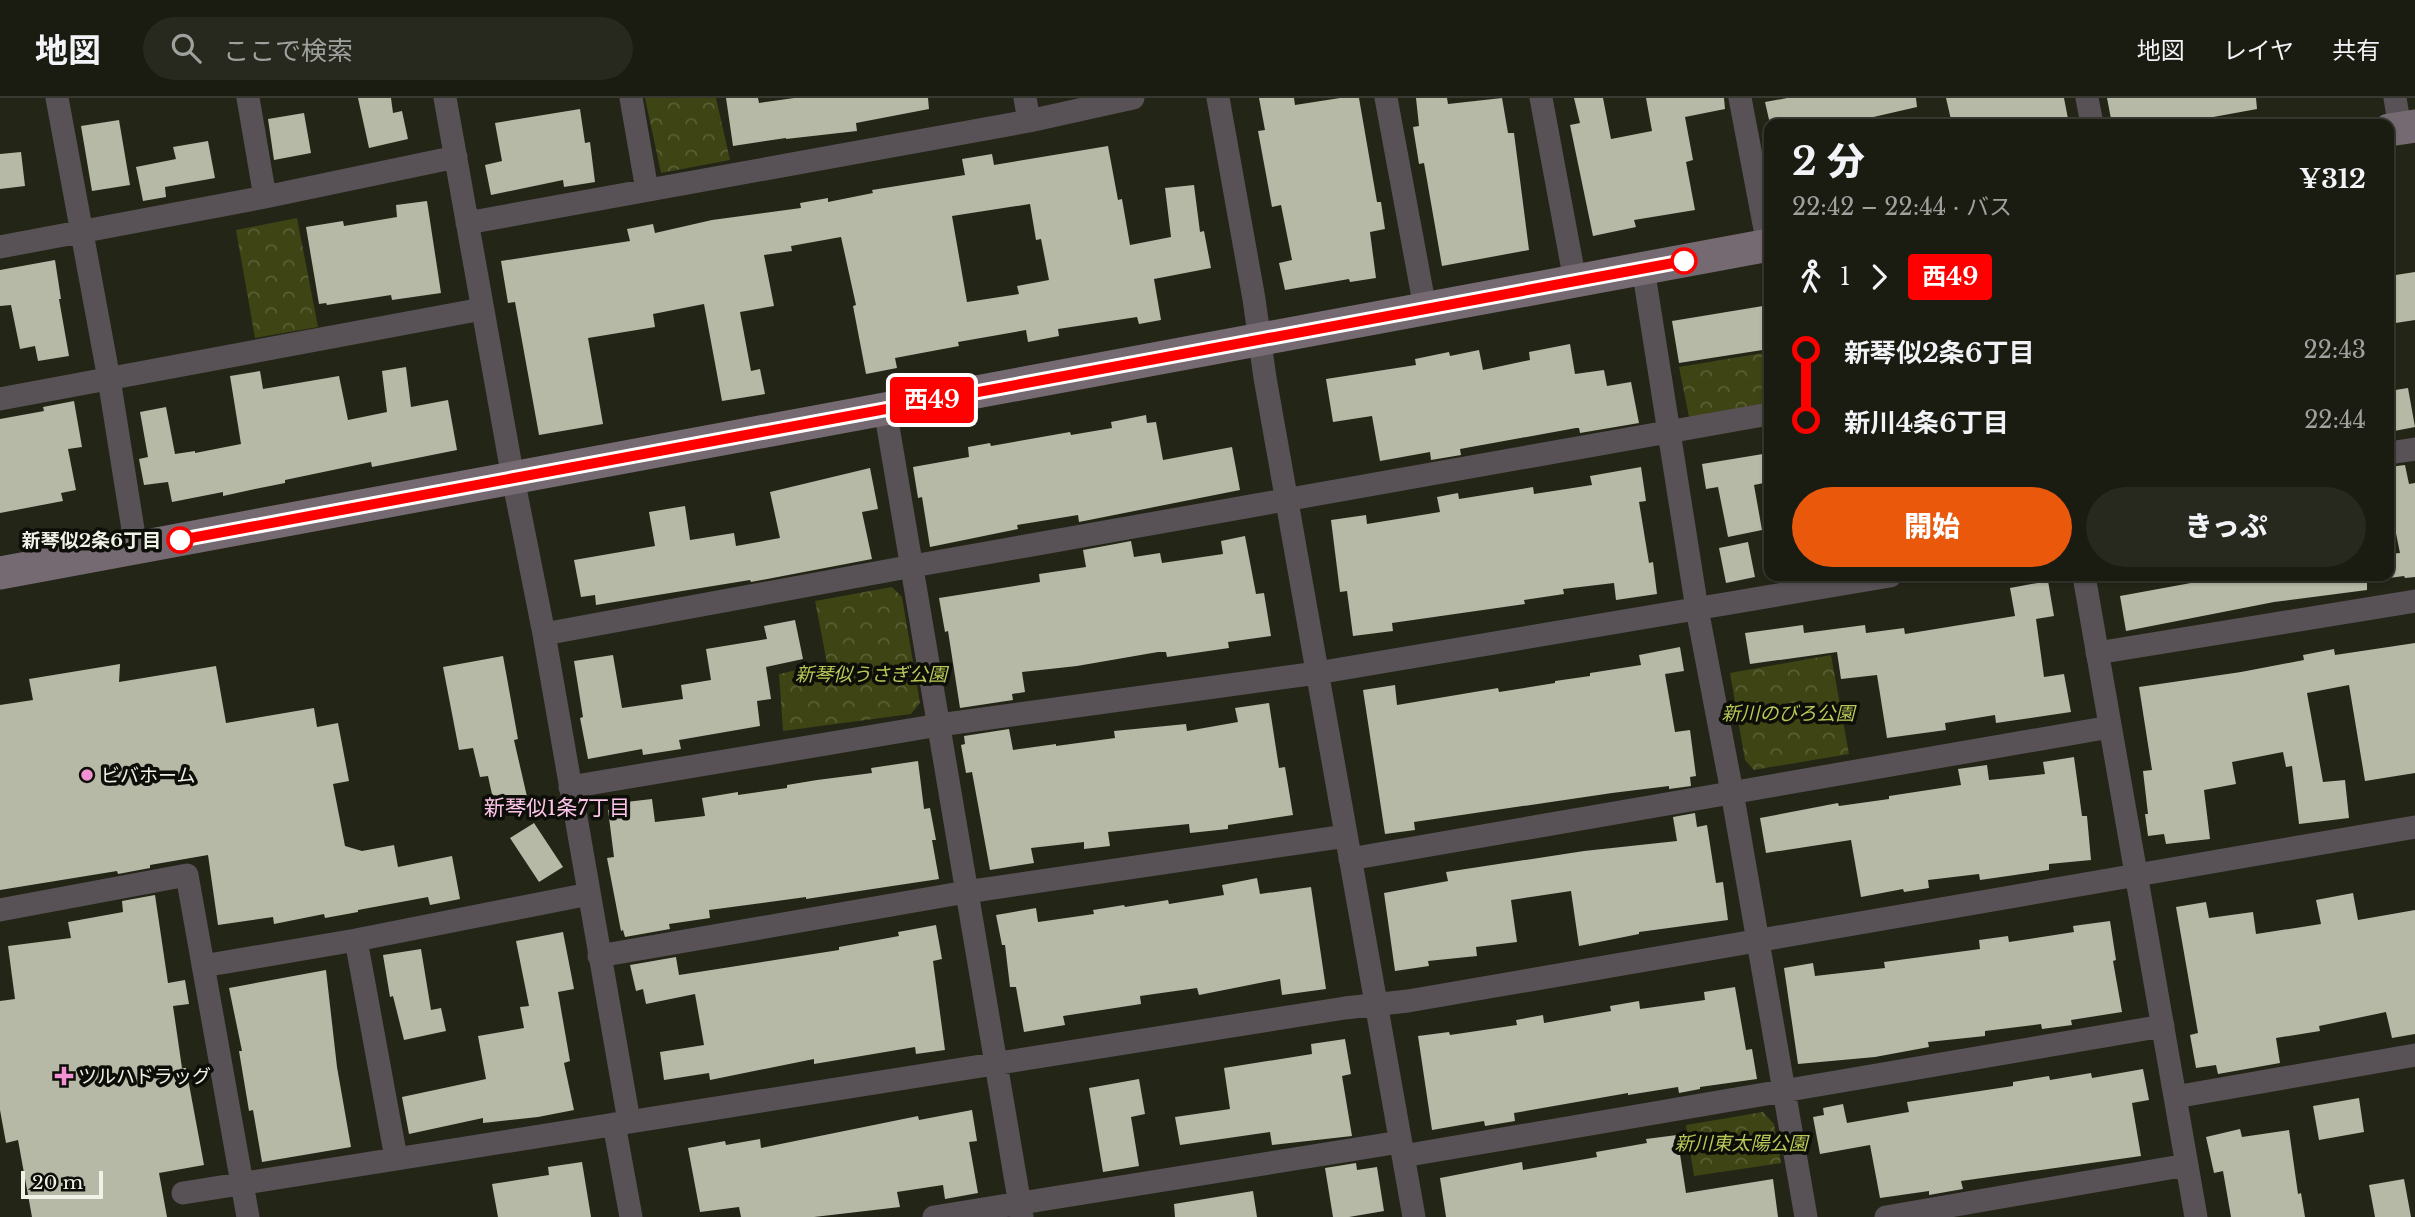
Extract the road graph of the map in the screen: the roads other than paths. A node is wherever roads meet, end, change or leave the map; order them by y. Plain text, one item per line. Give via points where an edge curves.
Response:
1 (57, 98) edge
2 (247, 98) edge
3 (445, 98) edge
4 (631, 98) edge
5 (1133, 98) edge
6 (1218, 98) edge
7 (1386, 98) edge
8 (1541, 98) edge
9 (1740, 98) edge
10 (2087, 98) edge
11 (1027, 109) edge
12 (2091, 119) edge
13 (456, 157) junction
14 (647, 190) junction
15 (265, 197) junction
16 (1764, 220) edge
17 (467, 223) junction
18 (82, 232) junction
19 (1764, 246) edge
20 (0, 247) edge
21 (1643, 268) junction
22 (1575, 281) junction
23 (1425, 308) junction
24 (482, 309) junction
25 (1259, 339) junction
26 (109, 379) junction
27 (0, 399) edge
28 (885, 409) junction
29 (1764, 415) edge
30 (1667, 433) junction
31 (2415, 449) edge
32 (2394, 452) edge
33 (513, 478) junction
34 (1286, 499) junction
35 (136, 548) junction
36 (913, 566) junction
37 (0, 573) edge
38 (1861, 581) edge
39 (2085, 581) edge
40 (2415, 601) edge
41 (1697, 609) junction
42 (544, 634) junction
43 (2097, 653) junction
44 (1317, 673) junction
45 (939, 725) junction
46 (2110, 727) junction
47 (570, 787) junction
48 (1732, 792) junction
49 (2415, 827) edge
50 (1348, 848) junction
51 (2137, 875) junction
52 (965, 892) junction
53 (589, 894) junction
54 (0, 910) edge
55 (356, 940) junction
56 (1757, 941) junction
57 (600, 956) junction
58 (203, 966) junction
59 (1376, 1005) junction
60 (2163, 1026) junction
61 (2415, 1055) edge
62 (997, 1063) junction
63 (1783, 1093) junction
64 (2175, 1097) junction
65 (621, 1122) junction
66 (1402, 1149) junction
67 (396, 1158) junction
68 (2187, 1165) junction
69 (242, 1182) junction
70 (183, 1193) dead end
71 (1021, 1210) edge
72 (248, 1217) edge
73 (631, 1217) edge
74 (934, 1217) edge
75 (1414, 1217) edge
76 (1806, 1217) edge
77 (1886, 1217) edge
78 (2196, 1217) edge

1 - 18 street
2 - 15 street
3 - 13 street
4 - 14 street
5 - 11 street
6 - 25 street
7 - 23 street
8 - 22 street
9 - 16 street
10 - 12 street
11 - 14 street
13 - 15 street
13 - 17 street
14 - 17 street
15 - 18 street
17 - 24 street
18 - 20 street
18 - 26 street
19 - 21 street
21 - 22 street
21 - 30 street
22 - 23 street
23 - 25 street
24 - 26 street
24 - 33 street
25 - 28 street
25 - 34 street
26 - 27 street
26 - 35 street
28 - 33 street
28 - 36 street
29 - 30 street
30 - 34 street
30 - 41 street
31 - 32 street
33 - 35 street
33 - 42 street
34 - 36 street
34 - 44 street
35 - 37 street
36 - 42 street
36 - 45 street
38 - 41 street
39 - 43 street
40 - 43 street
41 - 44 street
41 - 48 street
42 - 47 street
43 - 46 street
44 - 45 street
44 - 50 street
45 - 47 street
45 - 52 street
46 - 48 street
46 - 51 street
47 - 53 street
48 - 50 street
48 - 56 street
49 - 51 street
50 - 52 street
50 - 59 street
51 - 56 street
51 - 60 street
52 - 57 street
52 - 62 street
53 - 55 street
53 - 57 street
54 - 58 street via 187,876
55 - 58 street
55 - 67 street
56 - 59 street
56 - 63 street
57 - 65 street
58 - 69 street
59 - 62 street
59 - 66 street
60 - 63 street
60 - 64 street
61 - 64 street
62 - 65 street
62 - 71 street
63 - 66 street
63 - 76 street
64 - 68 street
65 - 67 street
65 - 73 street
66 - 71 street
66 - 75 street
67 - 69 street
68 - 77 street
68 - 78 street
69 - 70 street
69 - 72 street
71 - 74 street

